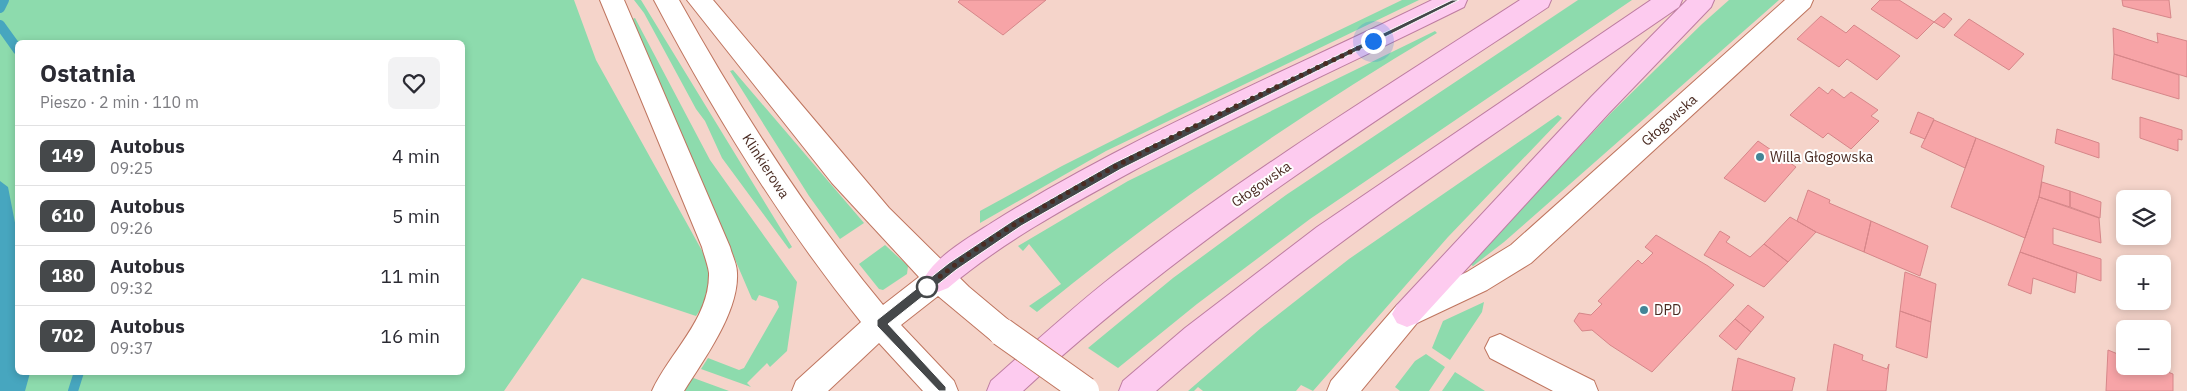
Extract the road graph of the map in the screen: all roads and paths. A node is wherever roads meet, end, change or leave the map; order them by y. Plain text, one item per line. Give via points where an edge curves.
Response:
1 (612, 0) edge
2 (666, 0) edge
3 (699, 0) edge
4 (1455, 0) edge
5 (1539, 0) edge
6 (1670, 0) edge
7 (1702, 0) edge
8 (1801, 0) edge
9 (938, 279) junction
10 (1407, 314) junction
11 (880, 323) junction
12 (1500, 348) dead end
13 (942, 390) edge
14 (667, 391) edge
15 (807, 391) edge
16 (1002, 391) edge
17 (1085, 391) edge
18 (1134, 391) edge
19 (1342, 391) edge
20 (1583, 391) edge

1 - 14 street via 716,247 723,273 721,295 703,333
2 - 11 street, Klinkierowa via 701,62 813,239
3 - 9 street via 822,153
4 - 9 main road via 1117,166 993,239
5 - 16 main road, Głogowska via 1224,210 1108,297
6 - 18 main road via 1327,237 1215,321
7 - 10 main road
8 - 10 street, Głogowska via 1521,254 1477,281
9 - 11 street
9 - 17 street, bridge via 1002,332
10 - 19 street
11 - 13 street, Klinkierowa
11 - 15 street
12 - 20 street

